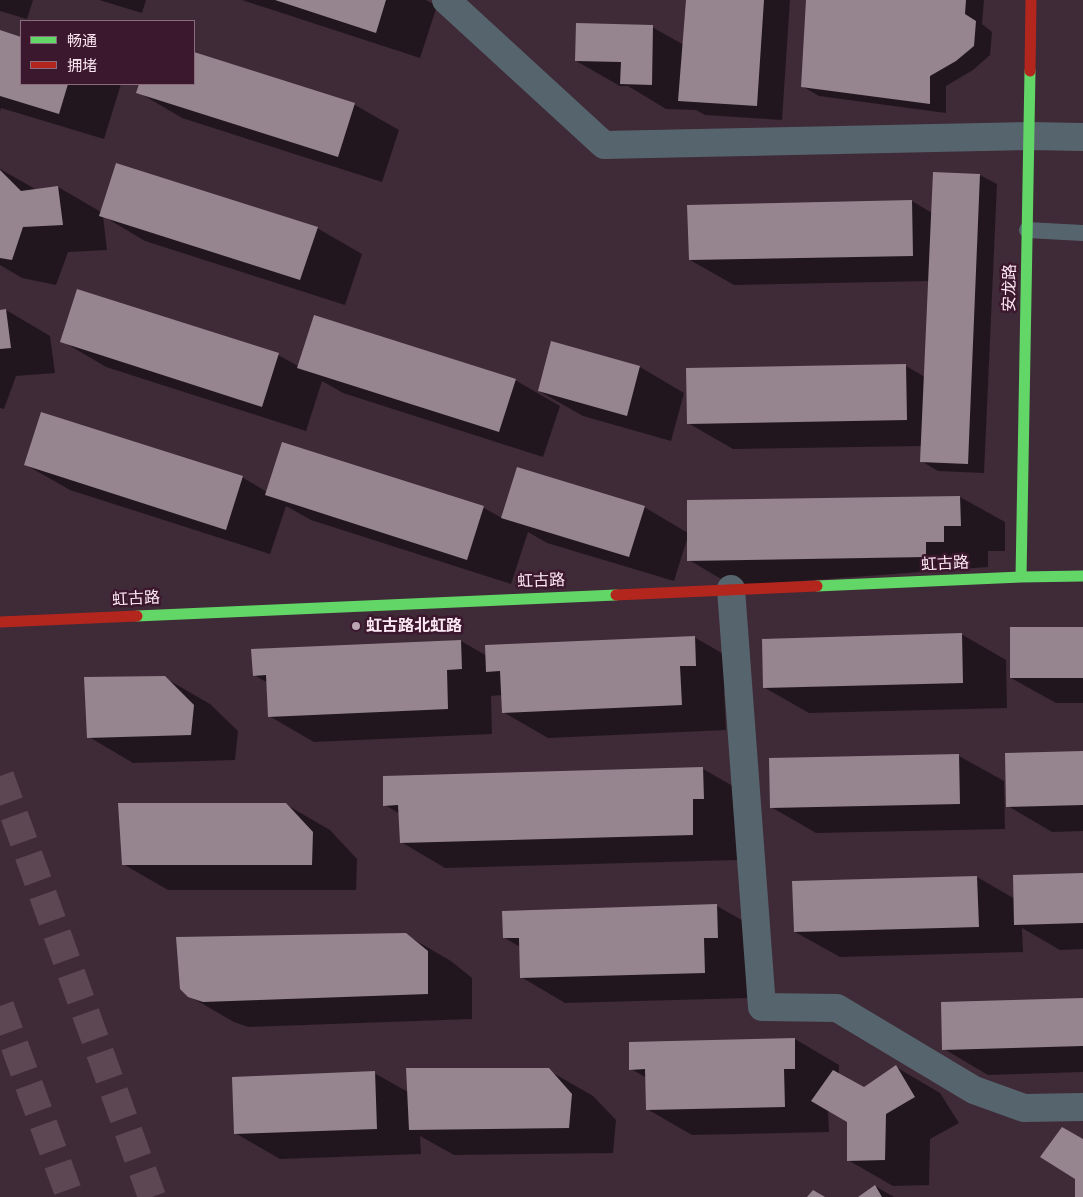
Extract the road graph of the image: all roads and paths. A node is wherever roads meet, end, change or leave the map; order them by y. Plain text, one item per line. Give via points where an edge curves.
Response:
1 (446, 0) edge
2 (1031, 0) edge
3 (1029, 136) junction
4 (1083, 137) edge
5 (1027, 230) junction
6 (1083, 233) edge
7 (1021, 576) junction
8 (1083, 576) edge
9 (731, 589) junction
10 (0, 622) edge
11 (1083, 1107) edge

1 - 3 street via 604,145
2 - 3 street, 安龙路
3 - 4 street
3 - 5 street, 安龙路
5 - 6 lane
5 - 7 street, 安龙路
7 - 8 street, 虹古路
7 - 9 street, 虹古路
9 - 10 street, 虹古路
9 - 11 street via 762,1007 837,1008 974,1090 1024,1108

